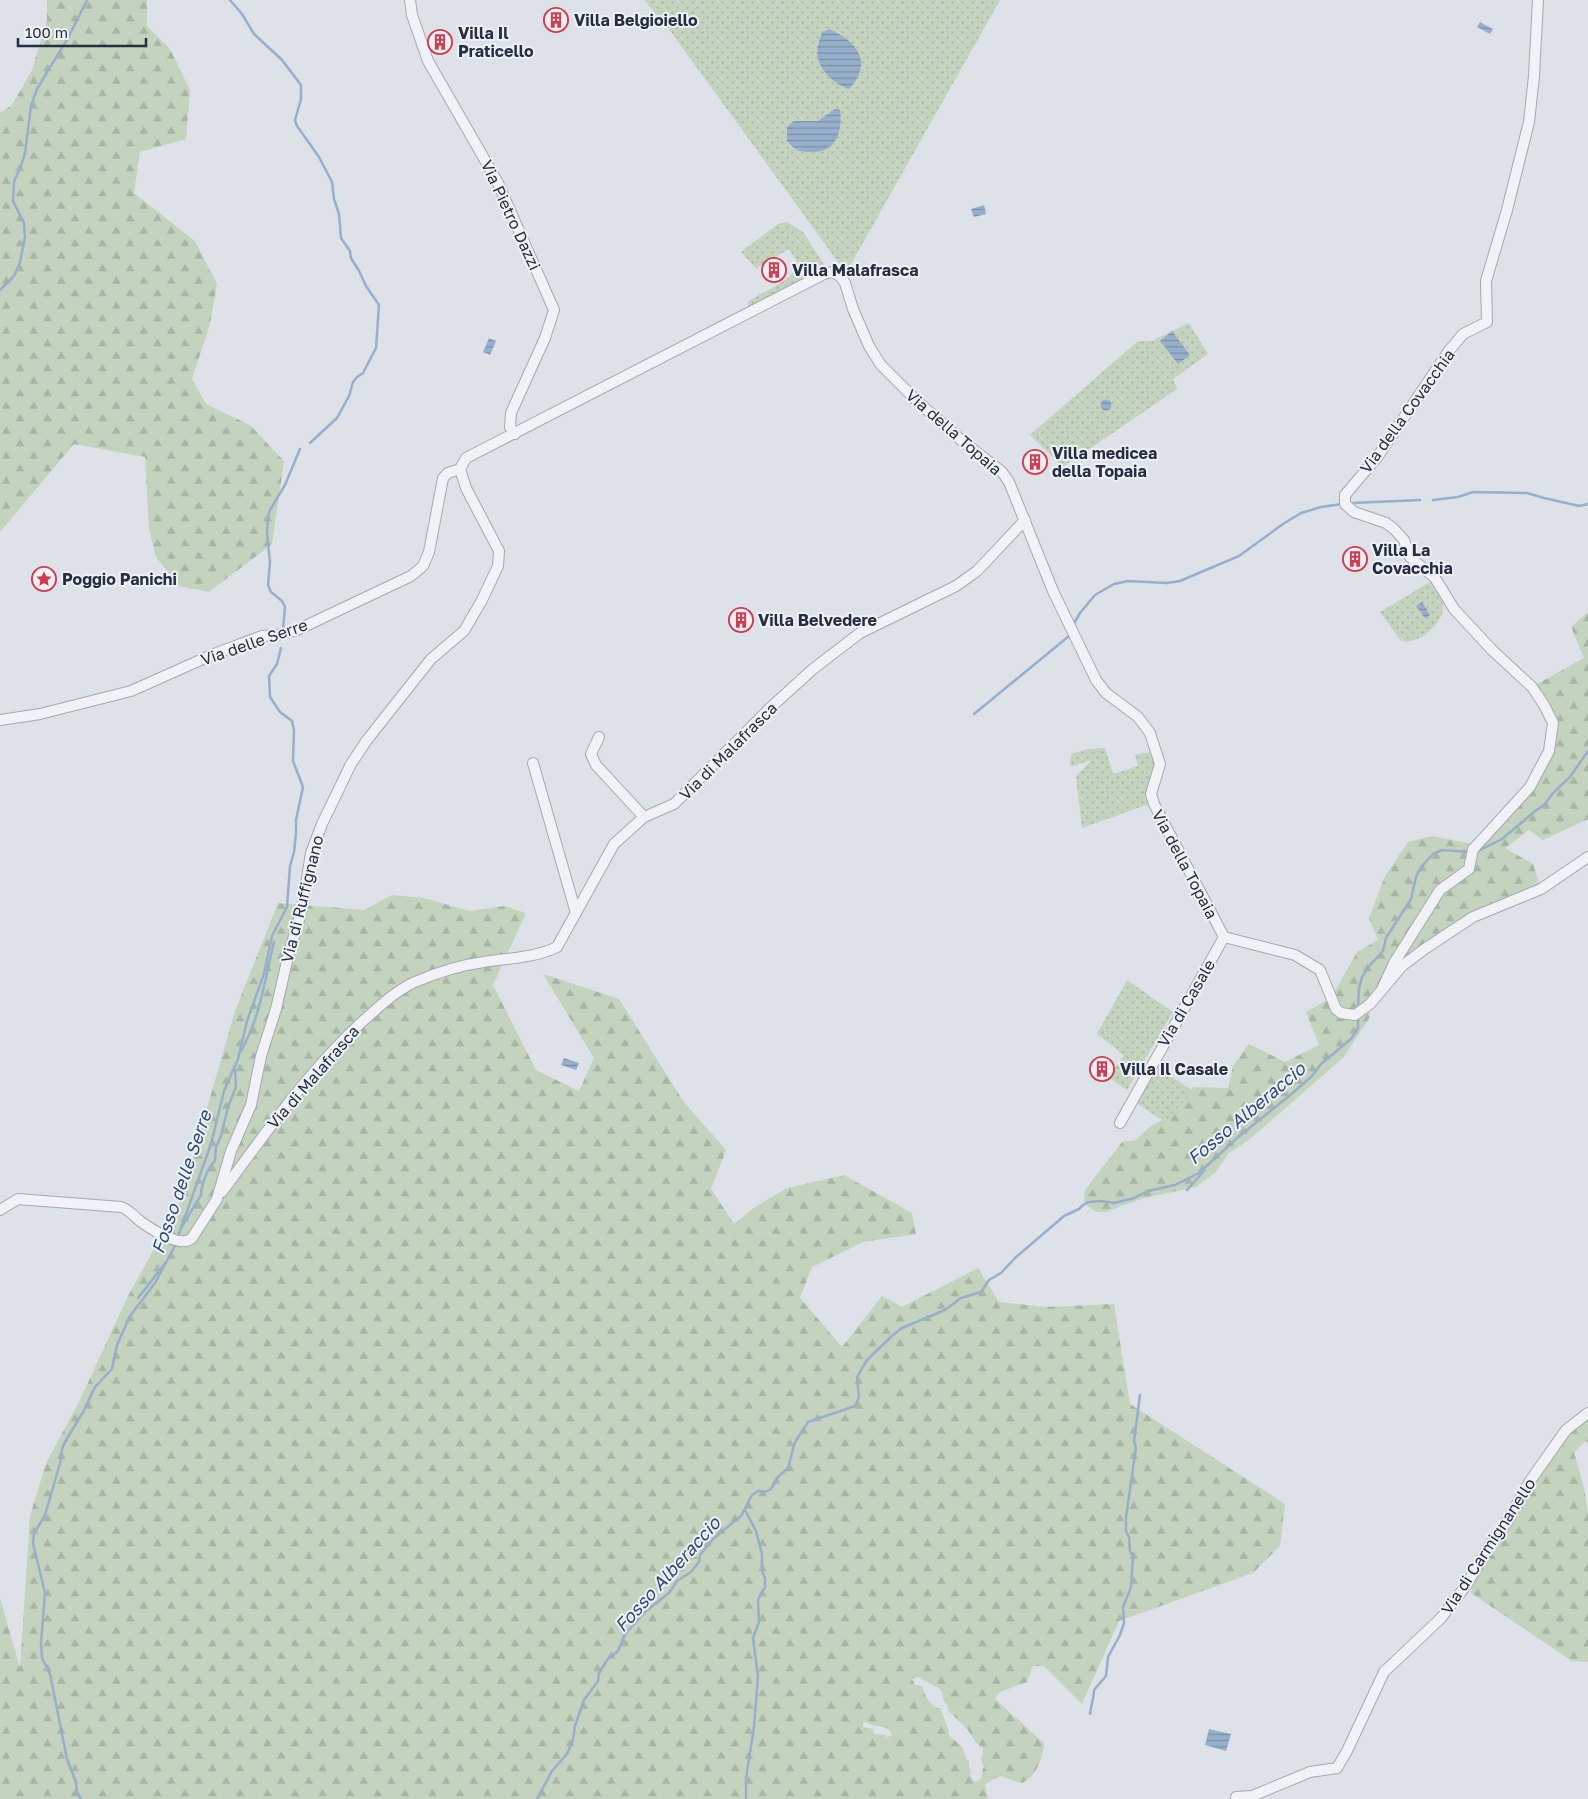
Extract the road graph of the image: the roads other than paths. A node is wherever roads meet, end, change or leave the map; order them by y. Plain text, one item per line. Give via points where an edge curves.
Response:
1 (410, 0) edge
2 (1538, 0) edge
3 (515, 434) junction
4 (460, 469) junction
5 (1025, 520) junction
6 (0, 720) edge
7 (599, 737) dead end
8 (533, 763) dead end
9 (644, 817) junction
10 (1588, 857) edge
11 (576, 913) junction
12 (1224, 937) junction
13 (1381, 991) junction
14 (1120, 1123) dead end
15 (217, 1199) junction
16 (0, 1210) edge
17 (1588, 1413) edge
18 (1236, 1797) dead end

1 - 3 street, Via Pietro Dazzi via 412,16 428,61 497,181 554,310 511,414 510,427
2 - 13 street, Via della Covacchia via 1529,122 1486,281 1487,322 1463,334 1448,352 1388,442 1345,495 1345,504 1354,512 1394,529 1404,540 1410,558 1436,578 1454,609 1532,686 1553,723 1549,751 1530,787 1473,853 1469,869 1440,890 1394,963
3 - 4 street via 466,458
3 - 5 street, Via della Topaia via 832,272 845,283 869,346 881,365 961,440 1002,472
4 - 6 street, Via delle Serre via 443,478 429,552 423,566 410,576 298,630 262,636 131,691 40,714
4 - 15 street, Via di Ruffignano via 466,488 499,551 498,566 464,631 431,659 356,756 322,824 311,853 302,909 250,1105 231,1151
5 - 9 street, Via di Malafrasca via 977,571 956,586 860,633 813,669 674,804
5 - 12 street, Via della Topaia via 1053,591 1096,680 1106,693 1138,717 1150,733 1160,764 1151,794 1154,804
7 - 9 street via 591,754 596,765
8 - 11 street
9 - 11 street, Via di Malafrasca via 614,844
10 - 13 street via 1541,889 1473,917 1402,966
11 - 15 street, Via di Malafrasca via 557,947 546,953 481,962 442,972 413,982 387,999 339,1042 265,1133
12 - 13 street via 1305,960 1320,970 1334,1006 1341,1013 1355,1014
12 - 14 street, Via di Casale
15 - 16 street, Via di Ruffignano via 189,1241 176,1240 121,1207 18,1200
17 - 18 street, Via di Carmignanello via 1566,1430 1441,1618 1384,1672 1337,1768 1310,1772 1252,1796

